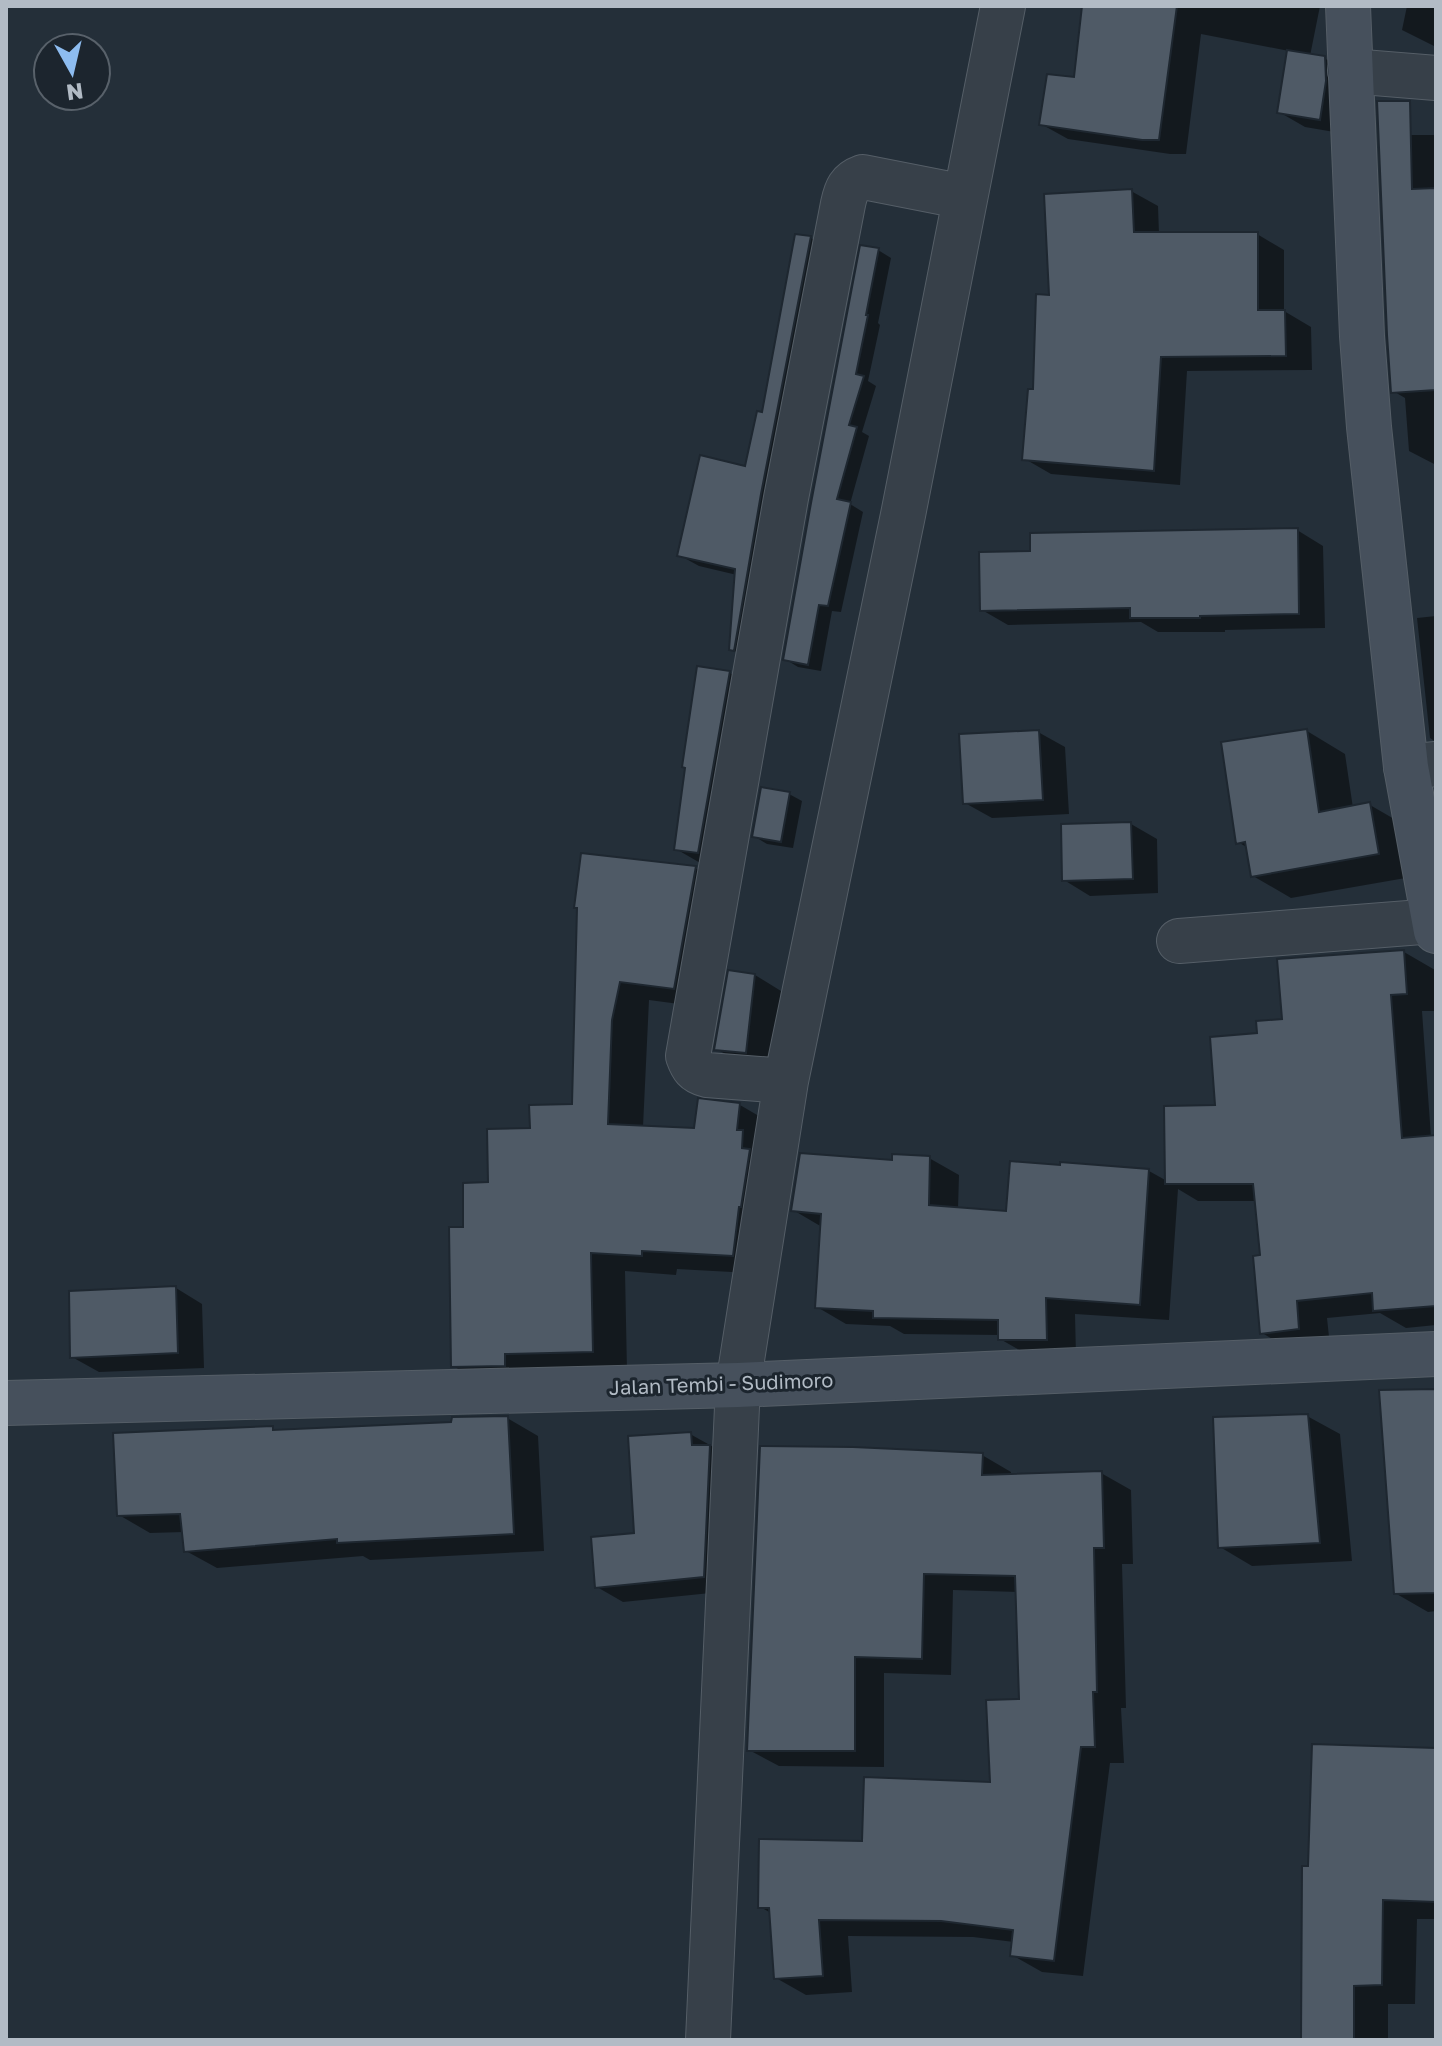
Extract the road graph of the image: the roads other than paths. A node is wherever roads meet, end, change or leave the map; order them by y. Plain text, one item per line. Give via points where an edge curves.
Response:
1 (1003, 6) edge
2 (1348, 6) edge
3 (1350, 71) junction
4 (1436, 78) edge
5 (965, 197) junction
6 (1421, 765) edge
7 (1435, 926) edge
8 (1179, 941) dead end
9 (786, 1081) junction
10 (1436, 1354) edge
11 (738, 1385) junction
12 (6, 1403) edge
13 (708, 2040) edge

1 - 5 street
2 - 3 main road
3 - 4 street
3 - 6 main road via 1369,427
5 - 9 street
5 - 9 street via 863,177 847,188 843,204 688,1056 697,1072 707,1075
6 - 7 main road
7 - 8 street
9 - 11 street
10 - 11 main road, Jalan Tembi - Sudimoro
11 - 12 main road, Jalan Tembi - Sudimoro
11 - 13 street

